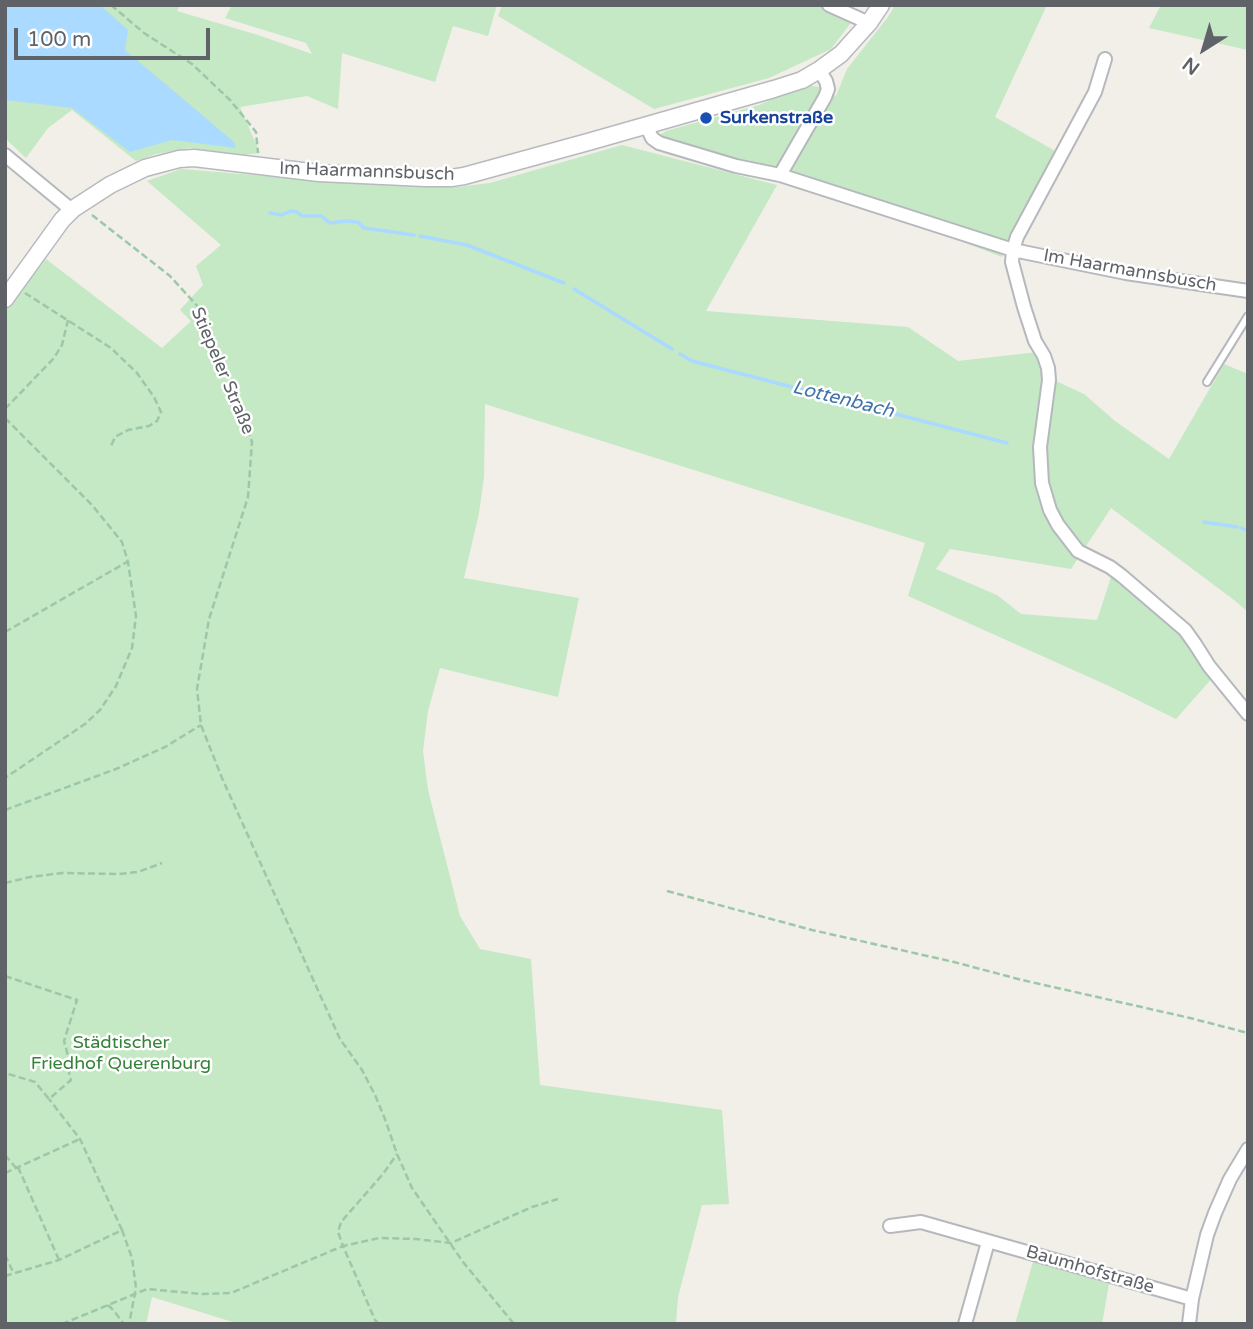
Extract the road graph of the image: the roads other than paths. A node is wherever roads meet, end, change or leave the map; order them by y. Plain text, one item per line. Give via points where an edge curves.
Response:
1 (829, 5) edge
2 (881, 5) edge
3 (869, 23) junction
4 (1104, 59) dead end
5 (819, 70) junction
6 (646, 125) junction
7 (5, 155) edge
8 (780, 175) junction
9 (74, 209) junction
10 (1013, 250) junction
11 (1248, 291) edge
12 (10, 293) edge
13 (1248, 316) edge
14 (1207, 382) dead end
15 (1248, 714) edge
16 (1248, 1149) edge
17 (890, 1226) dead end
18 (988, 1242) junction
19 (1192, 1299) junction
20 (965, 1324) edge
21 (1189, 1324) edge

1 - 3 street
2 - 3 street
3 - 5 street
4 - 10 street via 1095,92
5 - 6 street via 774,89
5 - 8 street via 828,89
6 - 8 street, Im Haarmannsbusch via 659,143
6 - 9 street, Im Haarmannsbusch via 451,178 319,173 179,159 127,176
7 - 9 street
8 - 10 street, Im Haarmannsbusch
9 - 12 street
10 - 11 street, Im Haarmannsbusch
10 - 15 street via 1024,307 1048,368 1040,464 1050,510 1078,551 1110,567 1185,631
13 - 14 lane
16 - 19 street via 1215,1213
17 - 18 street, Baumhofstraße via 921,1222
18 - 19 street, Baumhofstraße
18 - 20 street
19 - 21 street

